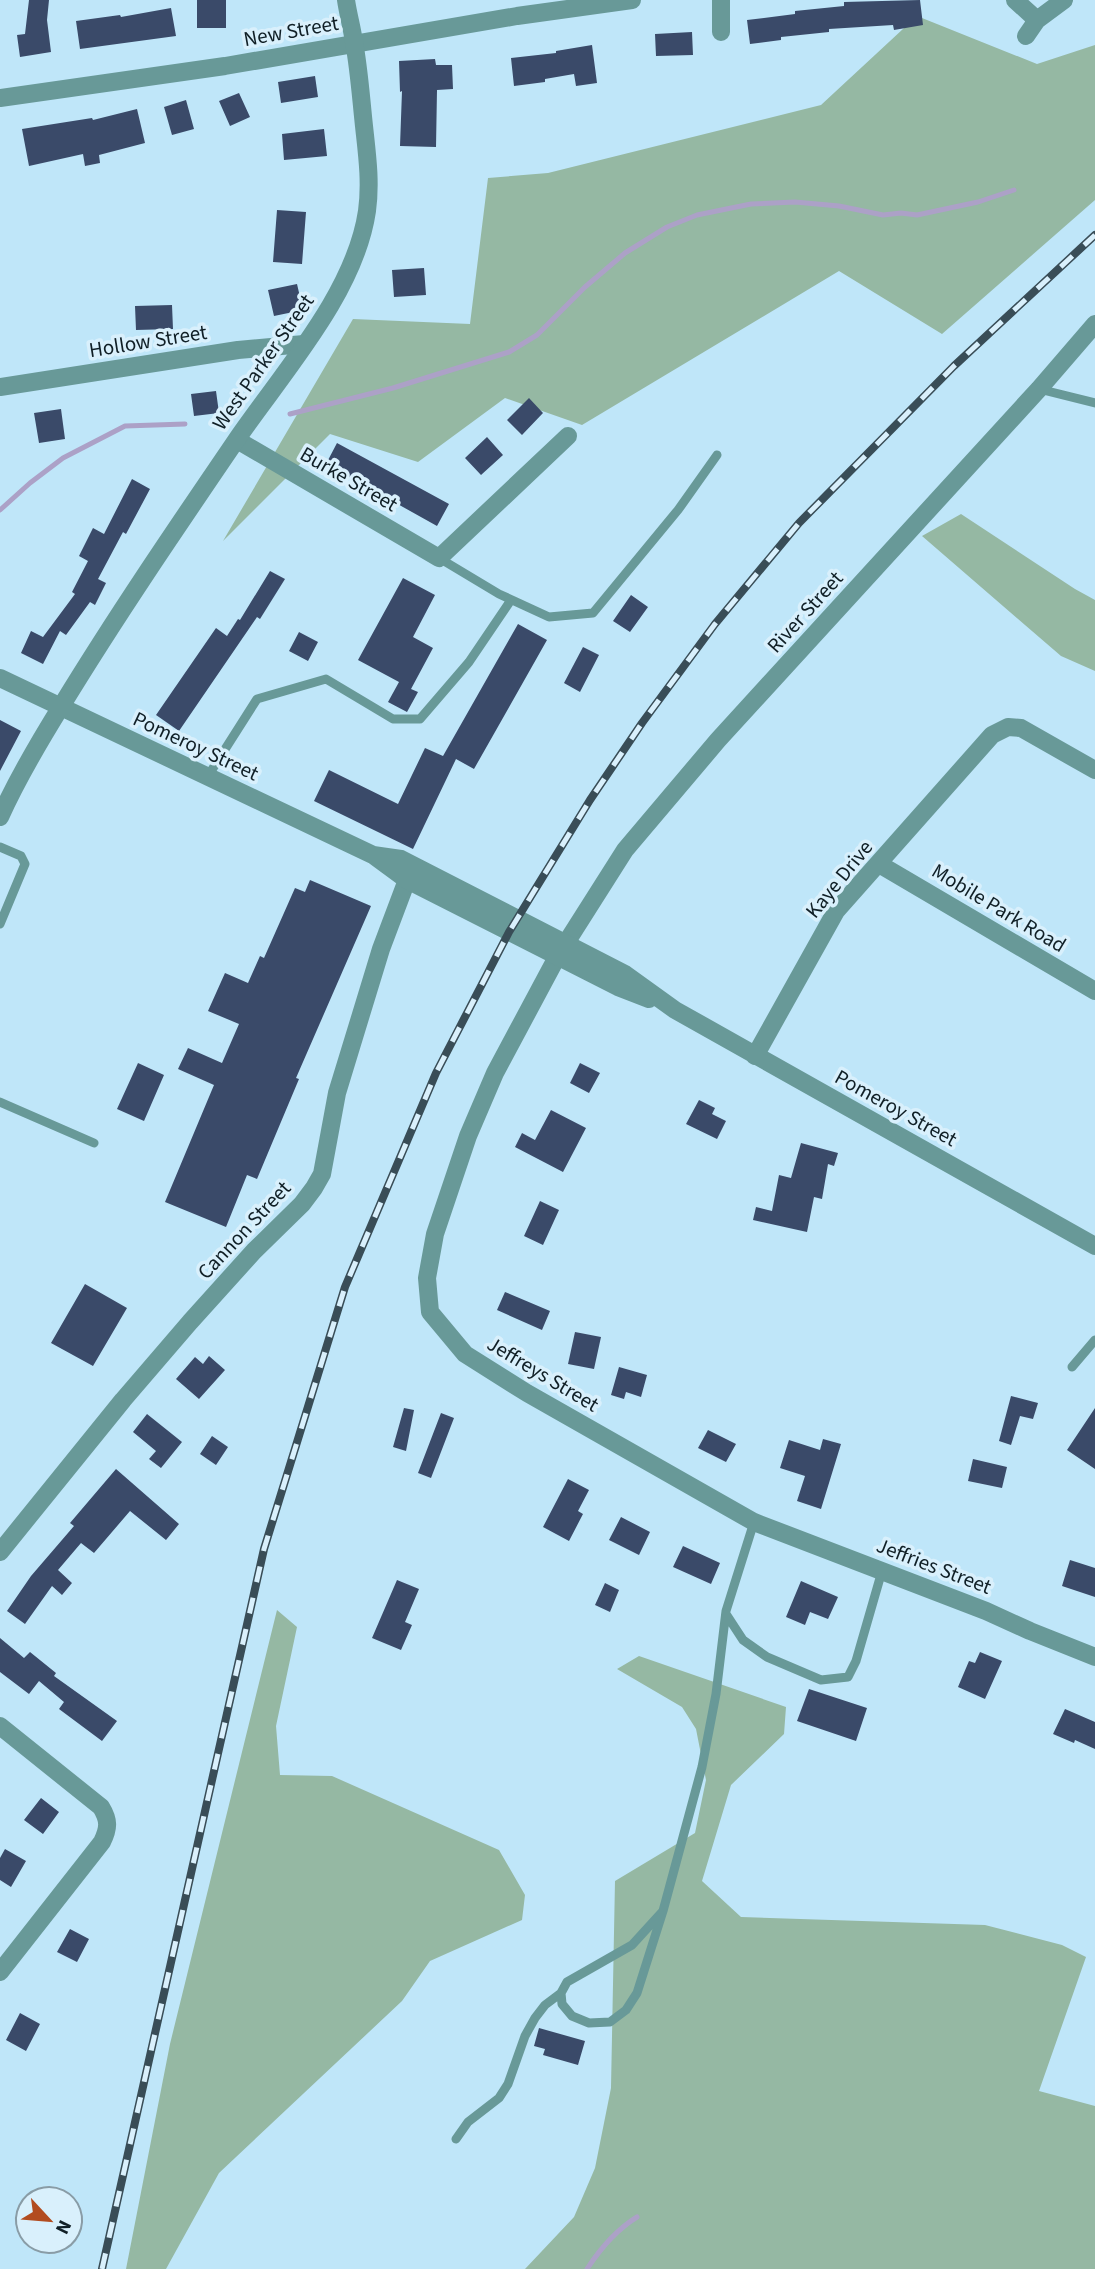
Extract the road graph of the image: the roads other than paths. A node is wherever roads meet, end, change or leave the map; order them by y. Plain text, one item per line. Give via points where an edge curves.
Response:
1 (346, 0) edge
2 (632, 0) edge
3 (721, 0) edge
4 (1015, 0) edge
5 (1064, 0) edge
6 (1037, 20) junction
7 (721, 32) dead end
8 (1026, 36) dead end
9 (355, 43) junction
10 (0, 98) edge
11 (1095, 324) edge
12 (304, 344) junction
13 (0, 387) edge
14 (1039, 389) junction
15 (1095, 403) edge
16 (568, 436) dead end
17 (237, 440) junction
18 (717, 455) dead end
19 (439, 558) junction
20 (511, 600) junction
21 (0, 678) edge
22 (60, 707) junction
23 (1095, 770) edge
24 (208, 776) junction
25 (6, 787) edge
26 (0, 817) edge
27 (0, 847) edge
28 (373, 855) junction
29 (879, 864) junction
30 (407, 880) junction
31 (0, 924) edge
32 (562, 950) junction
33 (1095, 991) edge
34 (755, 1056) junction
35 (495, 1073) joint
36 (0, 1102) edge
37 (94, 1143) dead end
38 (1095, 1246) edge
39 (1095, 1340) edge
40 (1072, 1367) dead end
41 (754, 1522) junction
42 (0, 1552) edge
43 (882, 1571) junction
44 (726, 1614) junction
45 (1095, 1657) edge
46 (0, 1726) edge
47 (663, 1911) junction
48 (0, 1972) edge
49 (561, 1993) junction
50 (456, 2138) dead end

1 - 9 street, West Parker Street
2 - 9 street, New Street
3 - 7 street
4 - 6 street
5 - 6 street
6 - 8 street
9 - 10 street, New Street
9 - 12 street, West Parker Street via 368,165 367,211 349,270
11 - 14 street, River Street
12 - 13 street, Hollow Street
12 - 17 street, West Parker Street
14 - 15 lane
14 - 32 street, River Street via 667,800 625,850
16 - 19 street
17 - 19 street, Burke Street
17 - 22 street, West Parker Street
18 - 20 lane via 593,613 549,617
19 - 20 lane
20 - 24 lane via 469,662 420,719 393,719 326,679 257,699
21 - 22 street, Pomeroy Street
22 - 24 street, Pomeroy Street
22 - 25 street, West Parker Street
23 - 29 street, Kaye Drive via 1021,729 1008,727 992,735
24 - 28 street, Pomeroy Street
25 - 26 street, West Parker Street
27 - 31 lane via 21,856 25,864
28 - 30 street, Pomeroy Street
28 - 32 street, Pomeroy Street via 401,859
29 - 33 street, Mobile Park Road
29 - 34 street, Kaye Drive via 836,911
30 - 32 street, Pomeroy Street
30 - 42 street, Cannon Street via 337,1093 322,1174 314,1188 190,1322
32 - 34 street, Pomeroy Street via 618,988 675,1010
32 - 35 street, River Street
34 - 38 street, Pomeroy Street
35 - 41 street, Jeffreys Street via 435,1234 427,1278 430,1312 465,1354
36 - 37 lane
39 - 40 lane
41 - 43 street, Jeffries Street
41 - 44 lane
43 - 44 lane via 848,1677 821,1680 767,1657 743,1640
43 - 45 street, Jeffries Street
44 - 47 lane via 702,1766
46 - 48 street via 101,1807 108,1829
47 - 49 lane via 632,1945 567,1982
47 - 49 lane via 637,1993 626,2010 610,2022 589,2023 572,2016 562,2004
49 - 50 lane via 535,2018 499,2098 468,2122

